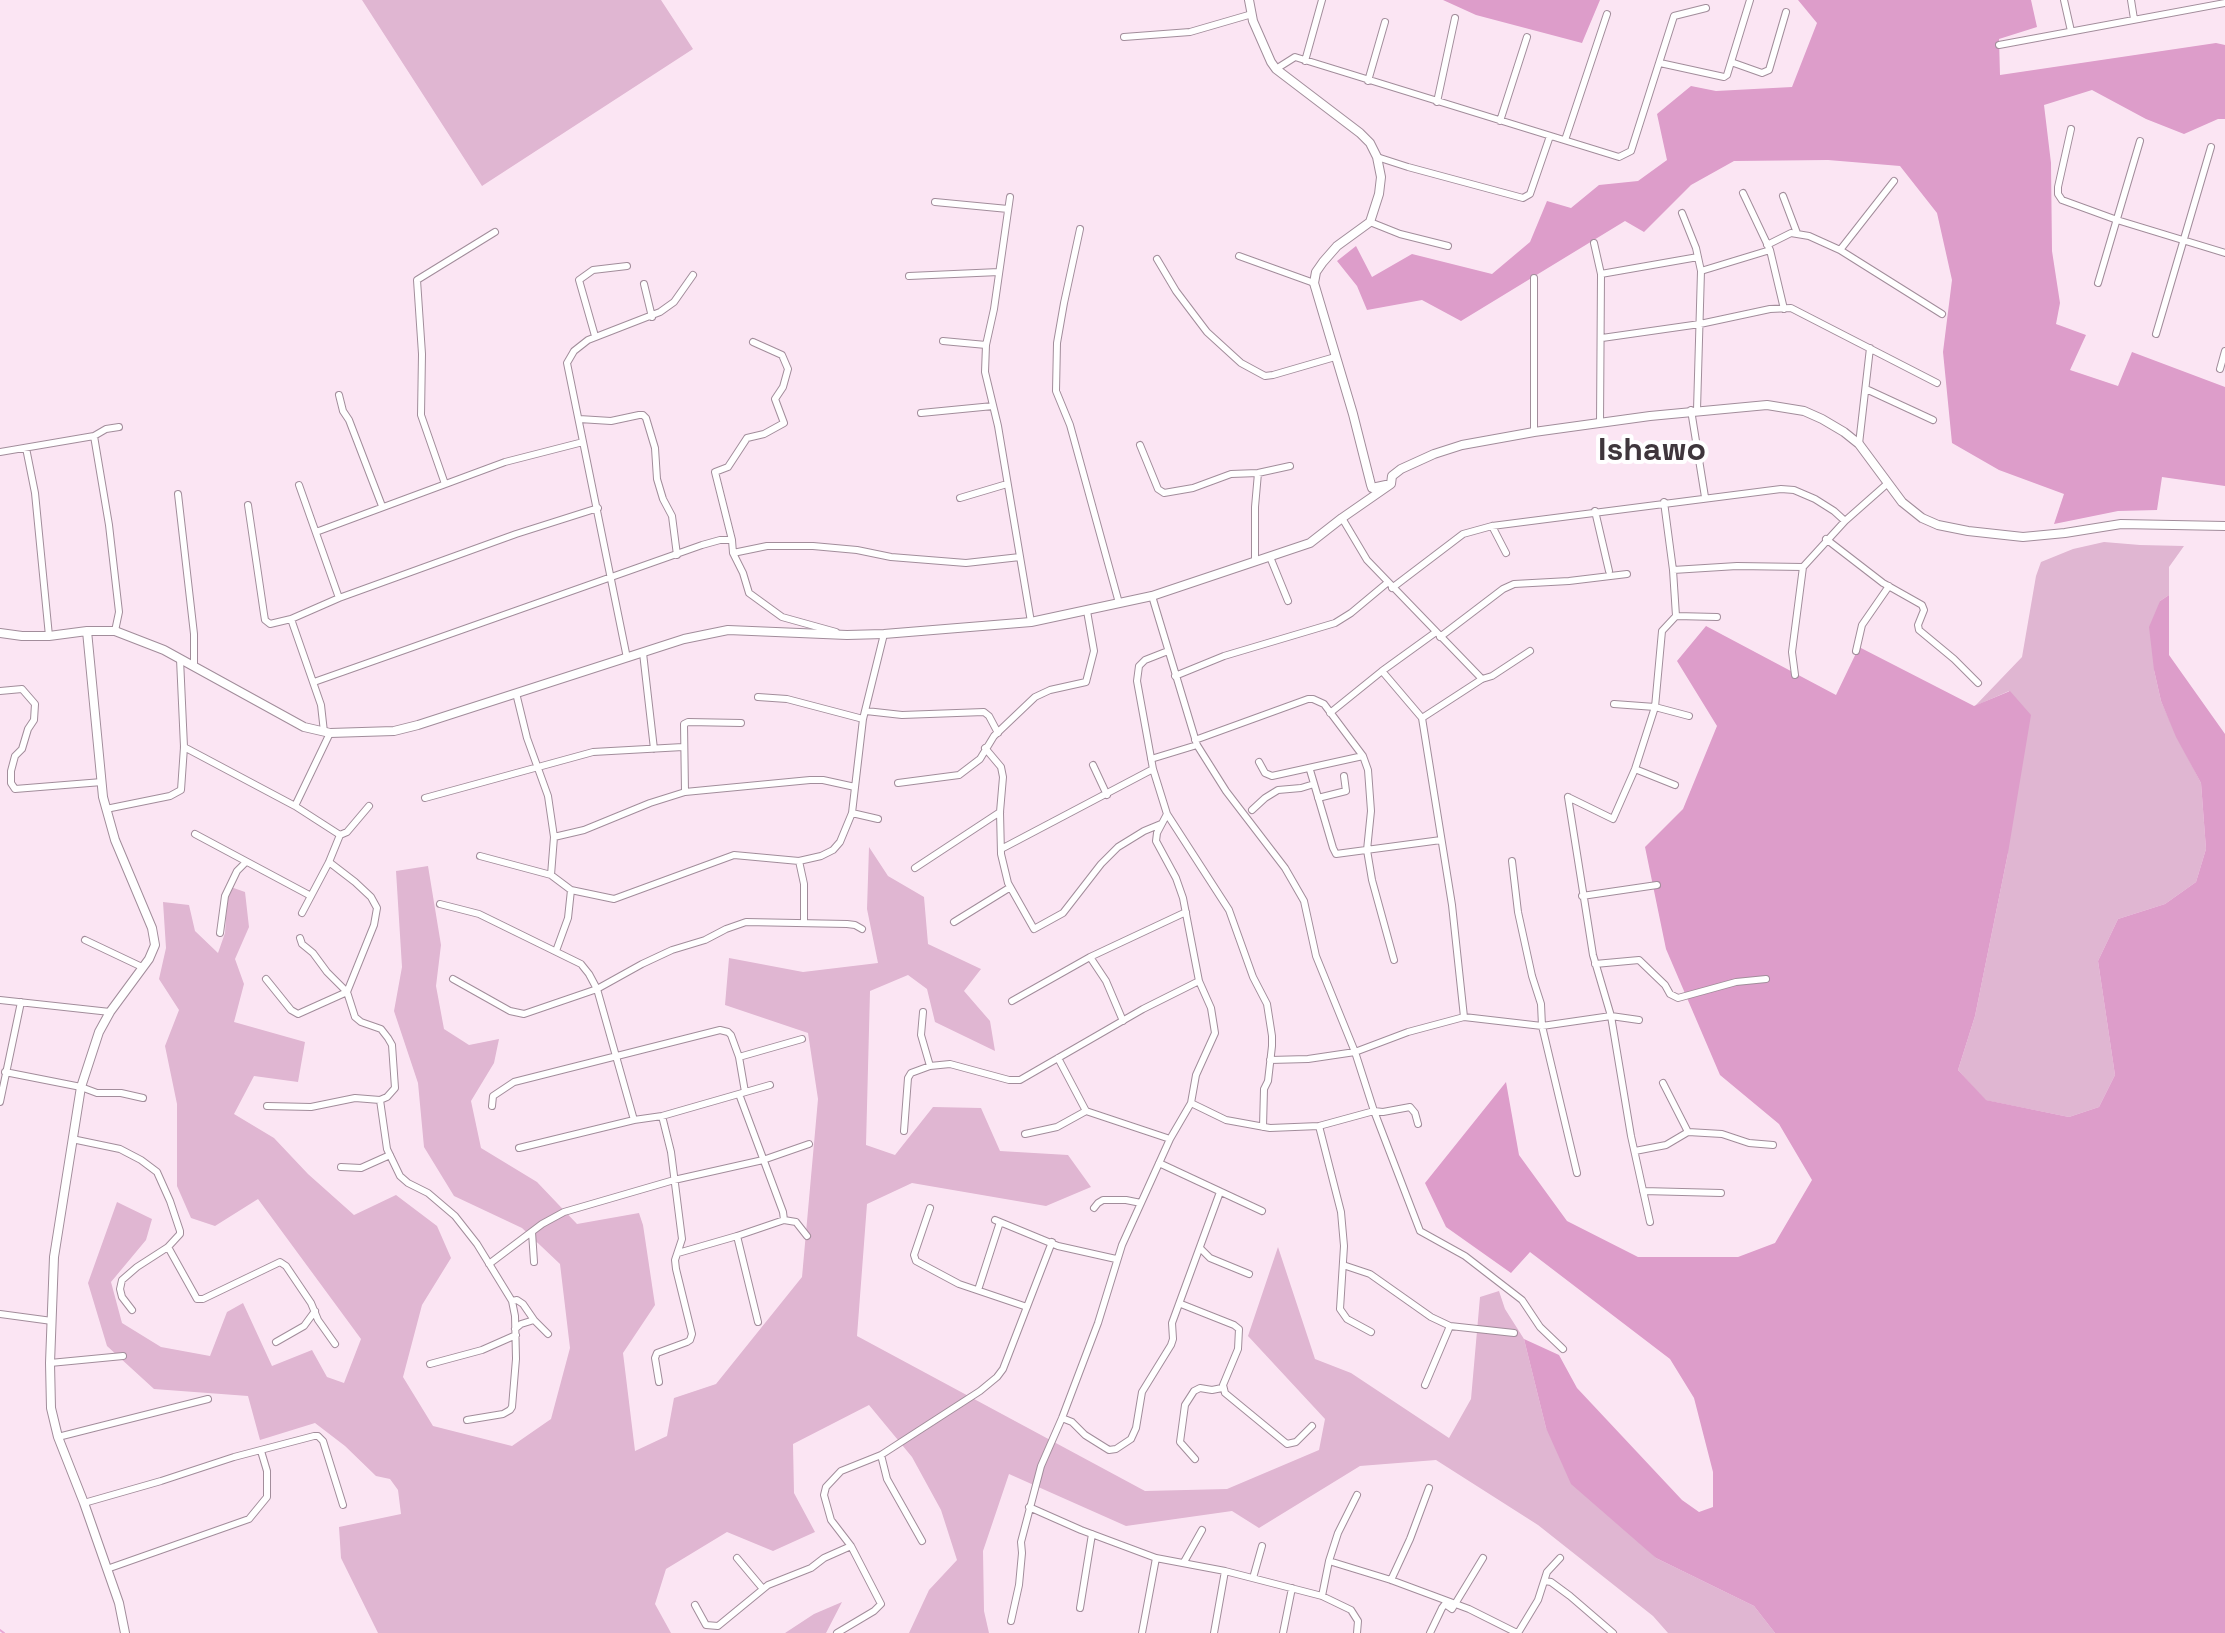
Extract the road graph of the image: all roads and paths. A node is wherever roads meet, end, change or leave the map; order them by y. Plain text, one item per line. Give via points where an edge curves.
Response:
1 (1249, 0) edge
2 (1322, 0) edge
3 (1750, 0) edge
4 (2064, 0) edge
5 (2131, 0) edge
6 (2225, 3) edge
7 (1706, 8) dead end
8 (1786, 12) dead end
9 (1252, 14) junction
10 (1607, 14) dead end
11 (1455, 18) dead end
12 (2134, 19) junction
13 (1385, 22) dead end
14 (2071, 31) junction
15 (1124, 37) dead end
16 (1527, 37) dead end
17 (1999, 45) dead end
18 (1305, 61) junction
19 (1731, 62) junction
20 (1660, 63) junction
21 (1276, 69) junction
22 (1368, 81) junction
23 (1437, 102) junction
24 (1500, 121) junction
25 (2071, 129) dead end
26 (1550, 136) junction
27 (1565, 140) junction
28 (2140, 141) dead end
29 (2211, 147) dead end
30 (1377, 157) junction
31 (1894, 181) dead end
32 (1743, 193) dead end
33 (1783, 196) dead end
34 (1010, 197) dead end
35 (935, 202) dead end
36 (1008, 209) junction
37 (1682, 213) dead end
38 (2117, 220) junction
39 (1370, 222) junction
40 (1080, 229) dead end
41 (495, 232) dead end
42 (1797, 233) junction
43 (2183, 240) junction
44 (1594, 243) dead end
45 (1448, 246) dead end
46 (1768, 247) junction
47 (1840, 250) junction
48 (2225, 253) edge
49 (1239, 256) dead end
50 (1698, 257) junction
51 (1157, 259) dead end
52 (627, 266) dead end
53 (1701, 271) junction
54 (999, 272) junction
55 (1601, 274) junction
56 (693, 275) dead end
57 (909, 276) dead end
58 (1534, 278) dead end
59 (1314, 283) junction
60 (2098, 283) dead end
61 (644, 284) dead end
62 (1784, 309) junction
63 (1942, 314) dead end
64 (652, 317) junction
65 (1700, 324) junction
66 (2156, 334) dead end
67 (595, 336) junction
68 (1602, 338) junction
69 (943, 341) dead end
70 (753, 342) dead end
71 (986, 345) junction
72 (1870, 348) junction
73 (2225, 351) edge
74 (1335, 357) junction
75 (2220, 369) dead end
76 (1937, 383) dead end
77 (1866, 389) junction
78 (339, 395) dead end
79 (993, 406) junction
80 (1694, 410) junction
81 (921, 413) dead end
82 (579, 419) junction
83 (1933, 420) dead end
84 (1600, 423) junction
85 (119, 427) dead end
86 (1534, 432) junction
87 (94, 436) junction
88 (583, 442) junction
89 (1859, 444) junction
90 (1140, 445) dead end
91 (26, 448) junction
92 (0, 452) edge
93 (1290, 466) dead end
94 (1258, 473) junction
95 (1888, 483) junction
96 (445, 484) junction
97 (1007, 484) junction
98 (1391, 484) junction
99 (299, 485) dead end
100 (178, 494) dead end
101 (1705, 497) junction
102 (960, 498) dead end
103 (1664, 502) junction
104 (248, 505) dead end
105 (382, 506) junction
106 (598, 508) junction
107 (1595, 511) junction
108 (1342, 518) junction
109 (1845, 521) junction
110 (1492, 526) junction
111 (2225, 526) edge
112 (316, 532) junction
113 (1826, 539) junction
114 (732, 540) junction
115 (733, 553) junction
116 (1506, 553) dead end
117 (677, 555) junction
118 (1020, 557) junction
119 (1270, 557) junction
120 (1255, 562) junction
121 (1803, 567) junction
122 (1673, 570) junction
123 (1609, 571) dead end
124 (1627, 574) dead end
125 (612, 578) junction
126 (1390, 585) junction
127 (1889, 586) junction
128 (1152, 596) junction
129 (339, 598) junction
130 (1288, 601) dead end
131 (1119, 603) junction
132 (1087, 611) junction
133 (1676, 616) junction
134 (1717, 617) dead end
135 (291, 619) junction
136 (1031, 622) junction
137 (87, 631) junction
138 (115, 631) junction
139 (0, 633) edge
140 (884, 634) junction
141 (847, 635) junction
142 (1438, 635) junction
143 (49, 636) junction
144 (1168, 651) junction
145 (1530, 651) dead end
146 (1856, 651) dead end
147 (643, 653) junction
148 (627, 658) junction
149 (180, 659) junction
150 (194, 666) junction
151 (1382, 671) junction
152 (1795, 675) dead end
153 (1175, 676) junction
154 (1482, 679) junction
155 (314, 682) junction
156 (1978, 683) dead end
157 (0, 691) edge
158 (516, 693) junction
159 (758, 697) dead end
160 (1614, 704) dead end
161 (1655, 707) junction
162 (866, 711) junction
163 (1330, 713) junction
164 (1689, 716) dead end
165 (1422, 718) junction
166 (863, 719) junction
167 (741, 723) dead end
168 (327, 732) junction
169 (998, 733) junction
170 (1196, 743) junction
171 (184, 747) junction
172 (683, 747) junction
173 (985, 748) junction
174 (654, 749) junction
175 (1363, 756) junction
176 (1151, 759) junction
177 (1259, 762) dead end
178 (1093, 765) dead end
179 (537, 766) junction
180 (1153, 769) junction
181 (1635, 769) junction
182 (1310, 770) junction
183 (1344, 776) dead end
184 (102, 782) junction
185 (898, 783) dead end
186 (1314, 784) junction
187 (1675, 785) dead end
188 (855, 787) junction
189 (685, 792) junction
190 (1107, 795) junction
191 (425, 798) dead end
192 (1318, 798) junction
193 (295, 806) junction
194 (369, 806) dead end
195 (106, 809) junction
196 (1252, 810) dead end
197 (1000, 812) junction
198 (852, 813) junction
199 (1167, 814) junction
200 (878, 819) dead end
201 (1161, 824) junction
202 (195, 834) dead end
203 (340, 835) junction
204 (554, 837) junction
205 (1441, 840) junction
206 (1003, 848) junction
207 (1367, 850) junction
208 (480, 856) dead end
209 (799, 861) junction
210 (1512, 861) dead end
211 (246, 862) junction
212 (329, 862) junction
213 (915, 868) dead end
214 (551, 875) junction
215 (1657, 885) dead end
216 (1009, 888) junction
217 (571, 890) junction
218 (311, 896) junction
219 (1582, 896) junction
220 (440, 904) dead end
221 (1186, 912) junction
222 (302, 913) dead end
223 (804, 922) junction
224 (954, 922) dead end
225 (862, 929) dead end
226 (220, 933) dead end
227 (300, 938) dead end
228 (85, 940) dead end
229 (556, 951) junction
230 (1090, 957) junction
231 (1394, 960) dead end
232 (1595, 964) junction
233 (142, 967) junction
234 (266, 979) dead end
235 (453, 979) dead end
236 (1766, 979) dead end
237 (1199, 981) junction
238 (597, 989) junction
239 (347, 992) junction
240 (0, 1000) edge
241 (1012, 1001) dead end
242 (21, 1002) junction
243 (110, 1012) junction
244 (923, 1012) dead end
245 (1611, 1016) junction
246 (1464, 1017) junction
247 (1639, 1020) dead end
248 (1123, 1021) junction
249 (1542, 1026) junction
250 (802, 1039) dead end
251 (1355, 1052) junction
252 (616, 1056) junction
253 (739, 1057) junction
254 (1058, 1058) junction
255 (1270, 1060) junction
256 (930, 1066) junction
257 (5, 1072) junction
258 (1663, 1083) dead end
259 (770, 1085) dead end
260 (81, 1087) junction
261 (742, 1093) junction
262 (143, 1098) dead end
263 (380, 1100) junction
264 (0, 1102) edge
265 (1191, 1103) junction
266 (267, 1106) dead end
267 (492, 1106) dead end
268 (1086, 1111) junction
269 (1374, 1111) junction
270 (662, 1116) junction
271 (634, 1120) junction
272 (1418, 1124) dead end
273 (1319, 1126) junction
274 (1263, 1127) junction
275 (904, 1131) dead end
276 (1688, 1132) junction
277 (1025, 1134) dead end
278 (72, 1139) junction
279 (1170, 1139) junction
280 (809, 1144) dead end
281 (1773, 1145) dead end
282 (519, 1148) dead end
283 (1635, 1151) junction
284 (390, 1155) junction
285 (763, 1160) junction
286 (1159, 1163) junction
287 (341, 1167) dead end
288 (1577, 1173) dead end
289 (674, 1180) junction
290 (1643, 1191) junction
291 (1220, 1192) junction
292 (1721, 1193) dead end
293 (1141, 1203) junction
294 (930, 1208) dead end
295 (1094, 1208) dead end
296 (1262, 1211) dead end
297 (784, 1220) junction
298 (1650, 1222) dead end
299 (532, 1232) junction
300 (737, 1236) junction
301 (807, 1236) dead end
302 (1052, 1242) junction
303 (168, 1247) junction
304 (1200, 1248) junction
305 (678, 1253) junction
306 (1116, 1259) junction
307 (534, 1262) dead end
308 (489, 1264) junction
309 (1343, 1265) junction
310 (1249, 1274) dead end
311 (978, 1290) junction
312 (512, 1301) junction
313 (1183, 1305) junction
314 (1027, 1307) junction
315 (132, 1310) dead end
316 (315, 1311) junction
317 (0, 1314) edge
318 (318, 1320) junction
319 (534, 1320) junction
320 (52, 1321) junction
321 (308, 1322) junction
322 (758, 1322) dead end
323 (1450, 1326) junction
324 (517, 1328) junction
325 (1371, 1332) dead end
326 (1514, 1333) dead end
327 (548, 1334) dead end
328 (276, 1342) dead end
329 (335, 1344) dead end
330 (1563, 1349) dead end
331 (123, 1356) dead end
332 (50, 1363) junction
333 (430, 1364) dead end
334 (659, 1382) dead end
335 (1425, 1385) dead end
336 (1222, 1388) junction
337 (208, 1399) dead end
338 (1062, 1418) junction
339 (467, 1420) dead end
340 (1312, 1426) dead end
341 (58, 1437) junction
342 (261, 1451) junction
343 (881, 1455) junction
344 (1195, 1459) dead end
345 (1429, 1488) dead end
346 (1357, 1495) dead end
347 (84, 1503) junction
348 (343, 1505) dead end
349 (1029, 1507) junction
350 (1202, 1530) dead end
351 (1092, 1534) junction
352 (922, 1541) dead end
353 (851, 1546) junction
354 (1262, 1546) dead end
355 (737, 1558) dead end
356 (1156, 1558) junction
357 (1483, 1558) dead end
358 (1560, 1558) dead end
359 (1329, 1561) junction
360 (1184, 1562) junction
361 (107, 1569) junction
362 (1225, 1571) junction
363 (1253, 1578) junction
364 (1391, 1580) junction
365 (1545, 1581) junction
366 (1292, 1588) junction
367 (763, 1589) junction
368 (1322, 1596) junction
369 (695, 1605) dead end
370 (1455, 1605) junction
371 (1080, 1608) dead end
372 (1011, 1621) dead end
373 (125, 1633) edge
374 (837, 1633) edge
375 (1142, 1633) edge
376 (1214, 1633) edge
377 (1283, 1633) edge
378 (1357, 1633) edge
379 (1430, 1633) edge
380 (1518, 1633) edge
381 (1613, 1633) edge

1 - 9 street
2 - 18 street
3 - 19 street
4 - 14 street
5 - 12 street
6 - 12 street
7 - 20 street via 1674,16
8 - 19 street via 1769,70 1762,73
9 - 15 street via 1190,32
9 - 21 street
10 - 27 street
11 - 23 street
12 - 14 street
13 - 22 street
14 - 17 street
16 - 24 street
18 - 21 street via 1295,57
18 - 22 street
19 - 20 street via 1724,77
20 - 27 street via 1631,151 1619,157
21 - 30 street via 1360,133
22 - 23 street
23 - 24 street
24 - 26 street
25 - 38 street via 2058,194 2073,205
26 - 27 street
26 - 30 street via 1530,194 1523,198
28 - 38 street
29 - 43 street
30 - 39 street via 1381,177
31 - 47 street
32 - 46 street
33 - 42 street
34 - 36 street
35 - 36 street
36 - 54 street
37 - 50 street
38 - 43 street
38 - 60 street
39 - 45 street
39 - 59 street via 1337,246 1316,272
40 - 131 street via 1057,343 1056,391
41 - 96 street via 417,280 421,415
42 - 46 street
42 - 47 street
43 - 48 street
43 - 66 street
44 - 55 street
46 - 53 street
46 - 62 street
47 - 63 street
49 - 59 street
50 - 53 street
50 - 55 street
51 - 74 street via 1207,332 1241,363 1269,376
52 - 67 street via 593,270 579,280
53 - 65 street
54 - 57 street
54 - 71 street
55 - 68 street
56 - 64 street via 674,302
58 - 86 street
59 - 74 street
61 - 64 street
62 - 65 street
62 - 72 street
64 - 67 street
65 - 68 street
65 - 80 street
67 - 82 street via 567,363
68 - 84 street
69 - 71 street
70 - 114 street via 782,355 788,369 775,399 784,423 747,438 728,467 715,472
71 - 79 street via 985,372
72 - 76 street
72 - 77 street
73 - 75 street
74 - 98 street via 1372,488
77 - 83 street
77 - 89 street
78 - 105 street
79 - 81 street
79 - 97 street
80 - 84 street
80 - 89 street via 1767,405 1804,411
80 - 101 street
82 - 88 street
82 - 117 street via 646,418
84 - 86 street
85 - 87 street
86 - 98 street via 1434,454 1401,469
87 - 91 street
87 - 138 street via 119,612
88 - 96 street
88 - 106 street
89 - 95 street
90 - 94 street via 1164,493 1231,474
91 - 92 street
91 - 143 street
93 - 94 street
94 - 120 street
95 - 109 street
95 - 111 street via 1922,518 1968,531 2023,537 2121,524
96 - 105 street
97 - 102 street
97 - 118 street
98 - 108 street
99 - 112 street
100 - 150 street
101 - 103 street
101 - 109 street via 1794,490
103 - 107 street
103 - 122 street
104 - 135 street via 265,620 270,624
105 - 112 street
106 - 125 street
106 - 129 street
107 - 110 street
107 - 123 street
108 - 119 street via 1310,543
108 - 126 street via 1367,560
109 - 113 street
110 - 116 street
110 - 126 street via 1463,534
112 - 129 street
113 - 121 street
113 - 127 street
114 - 115 street
114 - 117 street
115 - 118 street via 767,546 813,546 966,563
115 - 141 street via 749,593 782,617
117 - 125 street
118 - 136 street
119 - 120 street
119 - 130 street
120 - 128 street
121 - 122 street
121 - 152 street via 1792,652
122 - 133 street
124 - 142 street via 1514,584
125 - 148 street
125 - 155 street
126 - 142 street
126 - 153 street via 1335,623
127 - 146 street via 1862,625
127 - 156 street via 1922,605 1919,630
128 - 131 street
128 - 144 street
129 - 135 street
131 - 132 street
132 - 136 street
132 - 169 street via 1094,651 1086,682 1041,693
133 - 134 street
133 - 161 street via 1662,631
135 - 155 street
136 - 140 street
137 - 138 street
137 - 143 street
137 - 184 street
138 - 149 street
139 - 143 street
140 - 141 street
140 - 162 street
141 - 147 street via 728,630
142 - 151 street
142 - 154 street
144 - 153 street
144 - 176 street via 1139,666
145 - 154 street
147 - 148 street
147 - 174 street
148 - 158 street
149 - 150 street
149 - 171 street
150 - 168 street via 294,722
151 - 163 street
151 - 165 street
153 - 170 street
154 - 165 street
155 - 168 street
157 - 184 street via 22,689 35,704 34,720 11,771 15,789
158 - 168 street via 407,728
158 - 179 street
159 - 166 street
160 - 161 street
161 - 164 street
161 - 181 street
162 - 166 street
162 - 169 street via 984,712
163 - 170 street via 1324,704 1308,699
163 - 175 street
165 - 205 street
166 - 188 street
167 - 172 street via 686,723
168 - 193 street
169 - 173 street
170 - 176 street
170 - 251 street via 1301,893 1313,947
171 - 193 street
171 - 195 street via 179,792
172 - 174 street
172 - 189 street
173 - 185 street via 980,759 959,775
173 - 197 street via 1001,767
174 - 179 street via 603,750
175 - 182 street
175 - 207 street via 1370,798
176 - 180 street
177 - 182 street via 1268,776
178 - 190 street
179 - 191 street
179 - 204 street
180 - 190 street
180 - 199 street
181 - 187 street
181 - 219 street via 1613,819 1568,797
182 - 186 street
183 - 192 street via 1346,791
184 - 195 street
186 - 192 street
186 - 196 street via 1278,790
188 - 189 street via 810,780
188 - 198 street
189 - 204 street
190 - 206 street
192 - 207 street via 1336,854
193 - 203 street
194 - 203 street
195 - 233 street via 154,934 155,945
197 - 206 street
197 - 213 street
198 - 200 street
198 - 209 street via 833,850
199 - 201 street
199 - 255 street via 1232,917 1269,1010
201 - 216 street via 1118,847 1063,913 1034,929
201 - 221 street via 1156,841 1176,878
202 - 211 street
203 - 212 street
204 - 214 street
205 - 207 street
205 - 246 street
206 - 216 street
207 - 231 street
208 - 214 street
209 - 217 street via 734,855 614,899
209 - 223 street
210 - 249 street
211 - 218 street
211 - 226 street via 225,896
212 - 218 street
212 - 239 street via 377,908
214 - 217 street
215 - 219 street
216 - 224 street
217 - 229 street
218 - 222 street
219 - 232 street
220 - 229 street via 479,914
221 - 230 street
221 - 237 street
223 - 225 street
223 - 238 street via 730,927
227 - 239 street
228 - 233 street
229 - 238 street via 581,964
230 - 241 street
230 - 248 street
232 - 236 street via 1639,960 1678,998
232 - 245 street
233 - 243 street
234 - 239 street via 298,1014
235 - 238 street via 520,1015
237 - 248 street
237 - 265 street via 1215,1033 1196,1075
238 - 252 street
239 - 263 street via 355,1017 381,1029 392,1045 395,1088
240 - 242 street
242 - 243 street
242 - 257 street
243 - 260 street
244 - 256 street via 921,1035
245 - 247 street
245 - 249 street
245 - 283 street
246 - 249 street
246 - 251 street
248 - 254 street
249 - 288 street
250 - 253 street
251 - 255 street
251 - 269 street
252 - 253 street via 720,1030 731,1035
252 - 267 street via 514,1082 493,1096
252 - 271 street
253 - 261 street
254 - 256 street via 1015,1081 950,1064
254 - 268 street
255 - 274 street
256 - 275 street via 909,1075
257 - 260 street
257 - 264 street
258 - 276 street
259 - 261 street
260 - 262 street
260 - 278 street
261 - 270 street
261 - 285 street
263 - 266 street
263 - 284 street
265 - 274 street via 1226,1120
265 - 279 street
268 - 277 street via 1057,1127
268 - 279 street
269 - 272 street via 1410,1107
269 - 273 street
269 - 330 street via 1420,1231 1465,1256 1522,1300
270 - 271 street
270 - 289 street
271 - 282 street
273 - 274 street
273 - 309 street via 1341,1212
276 - 281 street
276 - 283 street via 1666,1145
278 - 303 street via 120,1149 157,1172 180,1231
278 - 320 street via 54,1257
279 - 286 street
280 - 285 street
283 - 290 street
284 - 287 street via 361,1168
284 - 308 street via 404,1180 455,1216
285 - 289 street
285 - 297 street
286 - 291 street
286 - 293 street
289 - 299 street via 564,1212
289 - 305 street via 682,1239
290 - 292 street
290 - 298 street
291 - 296 street
291 - 304 street
293 - 295 street via 1103,1200
293 - 306 street
294 - 311 street via 914,1258
297 - 300 street
297 - 301 street via 796,1222
299 - 307 street
299 - 308 street
300 - 305 street
300 - 322 street
302 - 306 street
302 - 311 street via 997,1221
302 - 314 street
303 - 315 street via 122,1280 122,1297
303 - 316 street via 197,1299 280,1262
304 - 310 street via 1210,1258
304 - 313 street
305 - 334 street via 676,1269 692,1337 657,1353
306 - 338 street via 1105,1304
308 - 312 street
309 - 323 street via 1370,1274
309 - 325 street via 1341,1313
311 - 314 street
312 - 319 street via 523,1304
312 - 324 street
313 - 336 street via 1239,1329 1238,1349
313 - 338 street via 1171,1328 1171,1345 1142,1392 1131,1439 1109,1450
314 - 343 street via 997,1377
316 - 318 street
316 - 321 street
317 - 320 street
318 - 321 street
318 - 329 street
319 - 324 street
319 - 327 street
320 - 332 street
321 - 328 street
323 - 326 street
323 - 335 street
324 - 333 street via 482,1350
324 - 339 street via 510,1410
331 - 332 street
332 - 341 street
336 - 340 street via 1287,1444
336 - 344 street via 1200,1388 1185,1405 1180,1442
337 - 341 street
338 - 349 street
341 - 347 street
342 - 347 street
342 - 348 street via 318,1436
342 - 361 street via 267,1497 249,1519
343 - 352 street via 887,1479
343 - 353 street via 841,1471 824,1491 831,1520
345 - 364 street
346 - 359 street
347 - 361 street
349 - 351 street
349 - 372 street
350 - 360 street
351 - 356 street
351 - 371 street
353 - 367 street
353 - 374 street via 881,1604
354 - 363 street
355 - 367 street
356 - 360 street
356 - 375 street
357 - 370 street
358 - 365 street
359 - 364 street
359 - 368 street
360 - 362 street
361 - 373 street
362 - 363 street
362 - 376 street
363 - 366 street
364 - 370 street
365 - 380 street
365 - 381 street
366 - 368 street
366 - 377 street
367 - 369 street via 718,1626 706,1625
368 - 378 street via 1351,1610
370 - 379 street via 1452,1609 1445,1604
370 - 380 street

